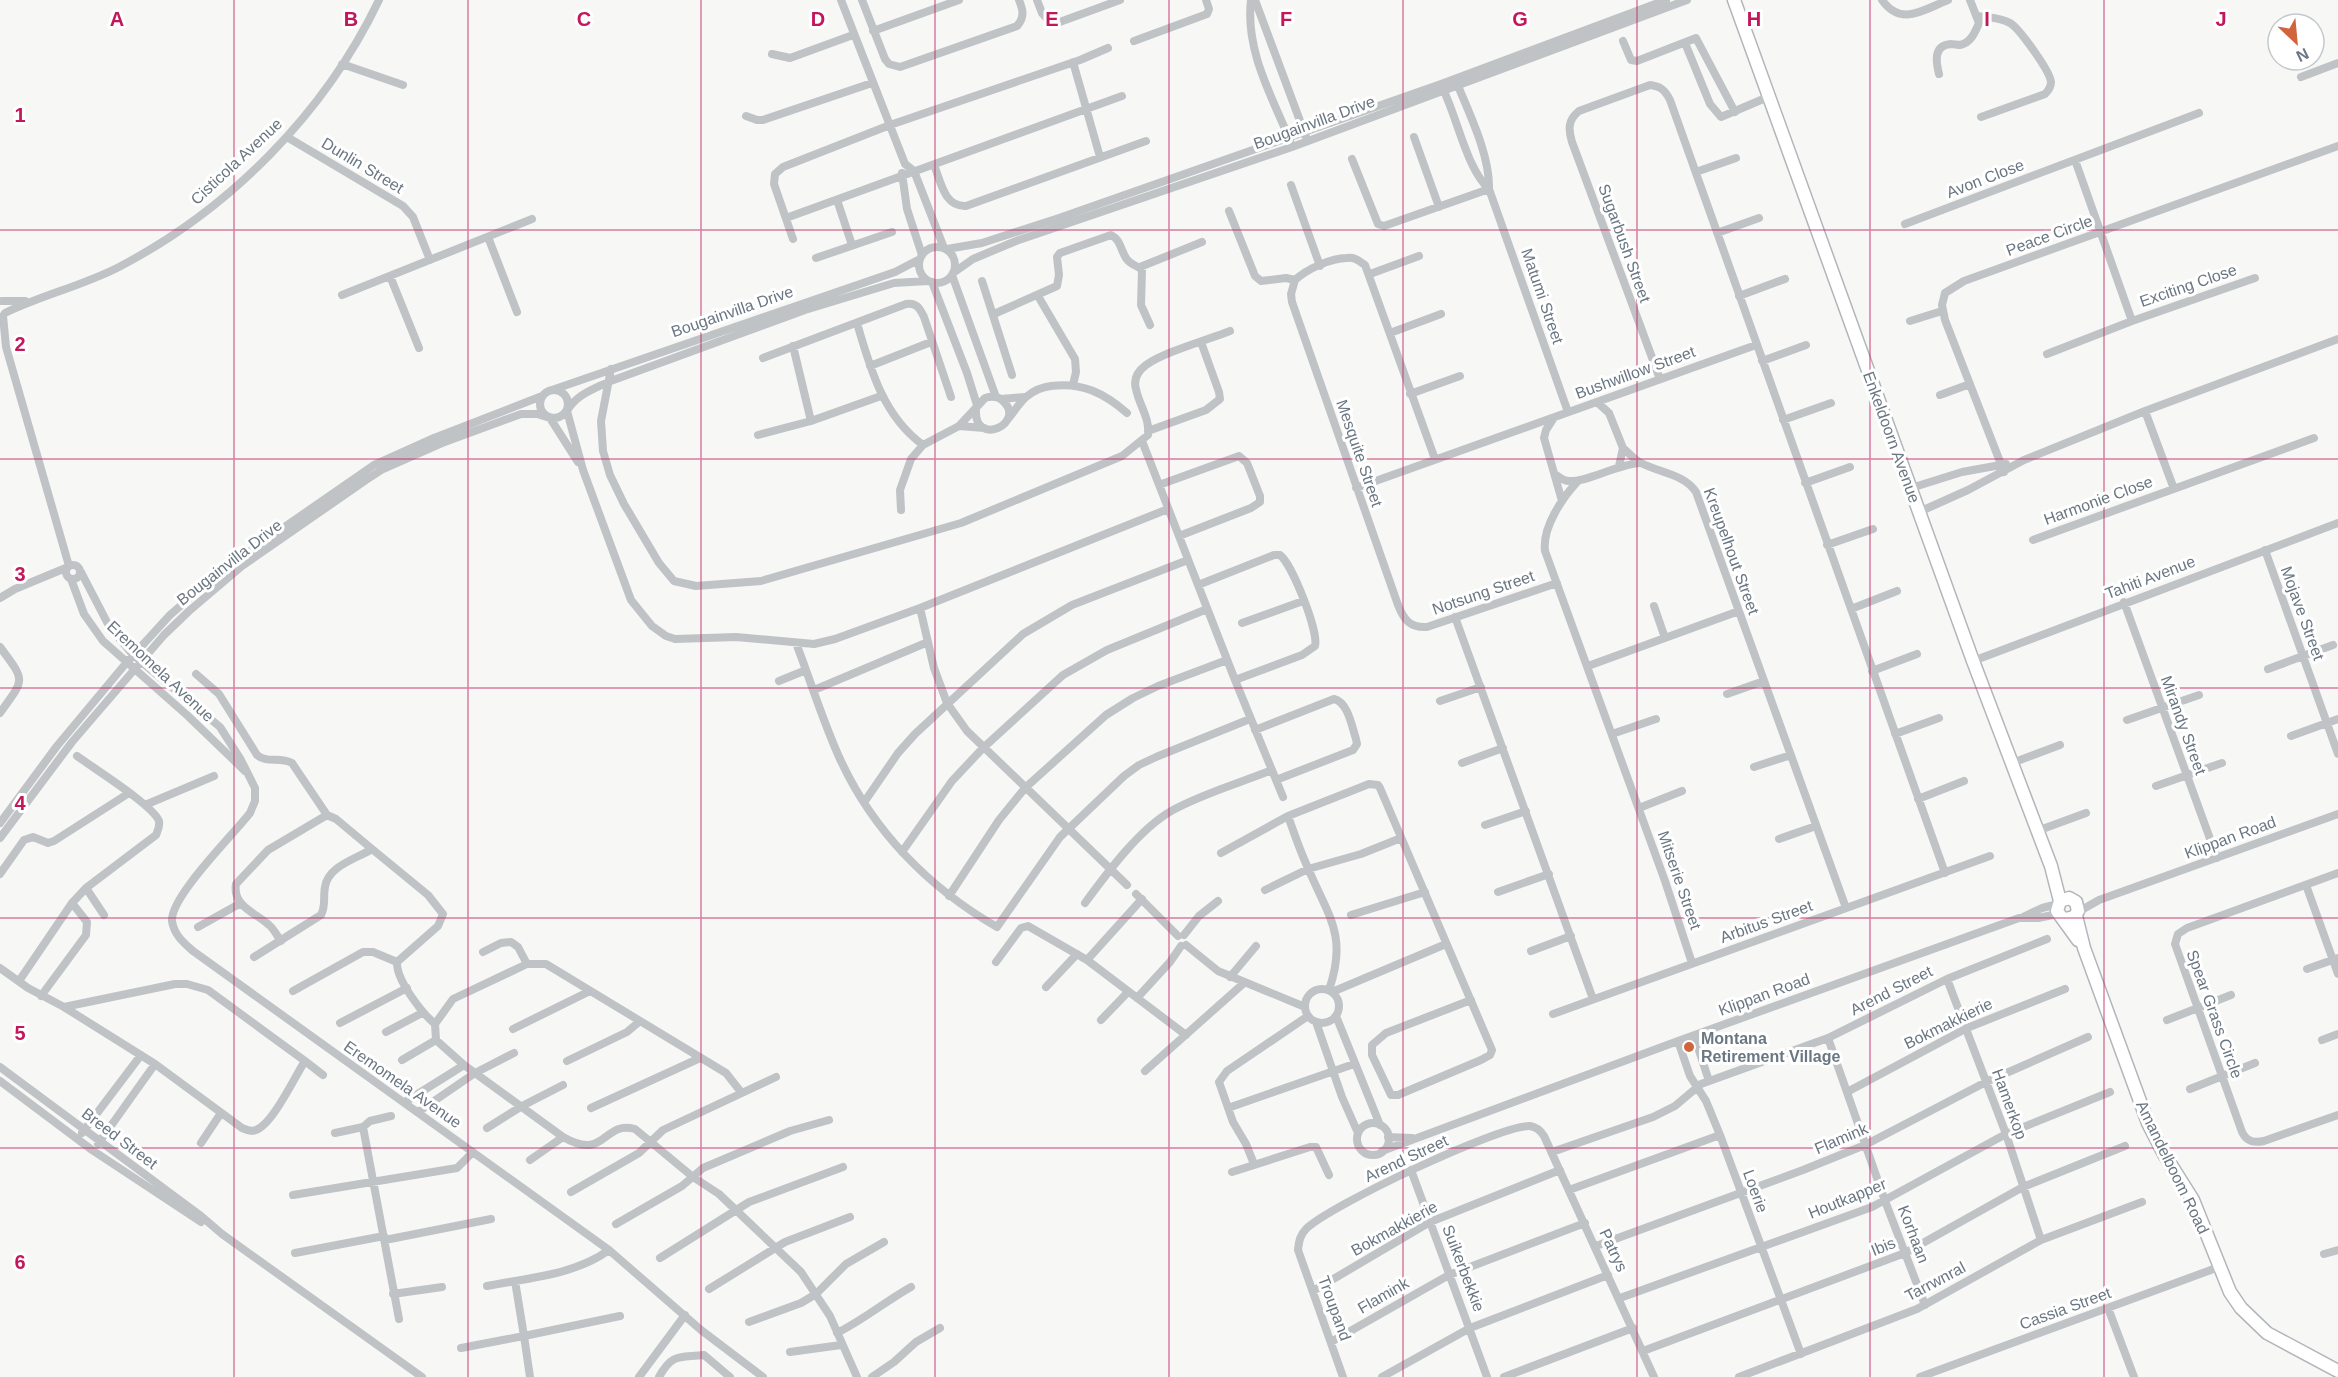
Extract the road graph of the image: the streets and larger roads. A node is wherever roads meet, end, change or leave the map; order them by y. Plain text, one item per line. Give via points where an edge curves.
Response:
1 (379, 0) edge
2 (862, 0) edge
3 (959, 0) edge
4 (1019, 0) edge
5 (1037, 0) edge
6 (1206, 0) edge
7 (1253, 0) edge
8 (1666, 0) edge
9 (1687, 0) edge
10 (1734, 0) edge
11 (1882, 0) edge
12 (1948, 0) edge
13 (1970, 0) edge
14 (844, 1) edge
15 (1117, 1) edge
16 (1977, 16) junction
17 (873, 31) junction
18 (853, 35) junction
19 (1134, 40) dead end
20 (1623, 41) dead end
21 (1685, 43) junction
22 (1108, 48) dead end
23 (772, 54) dead end
24 (1074, 62) junction
25 (2338, 63) edge
26 (342, 64) junction
27 (1939, 74) dead end
28 (2301, 77) dead end
29 (1456, 82) junction
30 (872, 83) junction
31 (403, 85) dead end
32 (1443, 88) junction
33 (1122, 96) dead end
34 (1768, 97) junction
35 (1086, 109) junction
36 (1735, 112) junction
37 (2199, 113) dead end
38 (746, 116) dead end
39 (1981, 117) dead end
40 (890, 125) junction
41 (1306, 136) junction
42 (287, 137) junction
43 (1289, 137) junction
44 (1414, 137) dead end
45 (1146, 141) dead end
46 (2338, 146) edge
47 (1292, 147) junction
48 (1100, 157) junction
49 (1736, 158) dead end
50 (1352, 159) dead end
51 (2075, 160) junction
52 (905, 164) junction
53 (934, 165) junction
54 (914, 171) junction
55 (1696, 172) junction
56 (902, 176) junction
57 (1292, 185) dead end
58 (1489, 189) junction
59 (837, 200) junction
60 (1439, 207) junction
61 (1229, 211) dead end
62 (786, 218) junction
63 (1759, 218) dead end
64 (532, 219) dead end
65 (1905, 224) dead end
66 (892, 232) dead end
67 (1717, 233) junction
68 (2100, 233) junction
69 (489, 237) junction
70 (793, 239) dead end
71 (1202, 242) dead end
72 (852, 245) junction
73 (945, 249) junction
74 (1419, 256) dead end
75 (921, 257) junction
76 (816, 258) dead end
77 (430, 260) junction
78 (1320, 266) junction
79 (1140, 267) junction
80 (953, 274) junction
81 (1370, 274) junction
82 (390, 276) junction
83 (2255, 278) dead end
84 (1785, 279) dead end
85 (1294, 280) junction
86 (982, 281) dead end
87 (930, 282) junction
88 (342, 295) dead end
89 (1739, 296) junction
90 (1038, 297) junction
91 (1, 300) edge
92 (28, 301) junction
93 (1942, 311) junction
94 (517, 312) dead end
95 (994, 314) junction
96 (1441, 314) dead end
97 (2, 316) edge
98 (1910, 321) dead end
99 (2132, 321) junction
100 (857, 323) junction
101 (1150, 325) dead end
102 (1230, 332) dead end
103 (1390, 333) junction
104 (0, 339) edge
105 (2338, 339) edge
106 (931, 342) junction
107 (1201, 342) junction
108 (1756, 345) junction
109 (1806, 345) dead end
110 (793, 346) junction
111 (6, 347) junction
112 (419, 348) dead end
113 (2047, 354) dead end
114 (763, 358) dead end
115 (1762, 361) junction
116 (870, 366) junction
117 (611, 369) junction
118 (1012, 375) dead end
119 (1460, 376) dead end
120 (1660, 379) junction
121 (608, 382) junction
122 (1970, 384) junction
123 (1073, 385) junction
124 (552, 390) junction
125 (1410, 394) junction
126 (1940, 395) dead end
127 (542, 396) junction
128 (881, 396) junction
129 (951, 396) dead end
130 (1614, 397) junction
131 (999, 398) junction
132 (1025, 398) junction
133 (1598, 403) junction
134 (1831, 403) dead end
135 (976, 408) junction
136 (567, 411) junction
137 (2145, 411) junction
138 (1568, 412) junction
139 (1127, 414) dead end
140 (1555, 417) junction
141 (550, 418) junction
142 (1612, 418) junction
143 (1008, 420) junction
144 (1783, 420) junction
145 (811, 421) junction
146 (959, 426) junction
147 (984, 428) junction
148 (1524, 428) junction
149 (1148, 431) junction
150 (758, 435) dead end
151 (2314, 438) dead end
152 (1142, 441) junction
153 (1545, 443) junction
154 (923, 445) junction
155 (1623, 448) junction
156 (1435, 459) junction
157 (1640, 463) junction
158 (1619, 466) junction
159 (1850, 467) dead end
160 (2003, 468) junction
161 (583, 470) junction
162 (1556, 475) junction
163 (1578, 481) junction
164 (1805, 483) junction
165 (1159, 485) junction
166 (1356, 488) junction
167 (1911, 488) junction
168 (2174, 489) junction
169 (1562, 501) junction
170 (1168, 509) junction
171 (901, 510) dead end
172 (1918, 512) junction
173 (2338, 523) edge
174 (1873, 529) dead end
175 (1179, 536) junction
176 (2033, 540) dead end
177 (1827, 545) junction
178 (2265, 550) junction
179 (1188, 560) junction
180 (238, 564) junction
181 (74, 568) junction
182 (48, 576) junction
183 (69, 578) junction
184 (1557, 582) junction
185 (1198, 585) junction
186 (1897, 591) dead end
187 (0, 598) edge
188 (1303, 601) junction
189 (2124, 602) junction
190 (1654, 606) dead end
191 (920, 608) junction
192 (1207, 609) junction
193 (1851, 609) junction
194 (1739, 611) junction
195 (1455, 617) junction
196 (105, 618) junction
197 (1242, 623) dead end
198 (92, 625) junction
199 (1417, 627) joint
200 (1665, 638) junction
201 (928, 642) junction
202 (796, 643) junction
203 (2333, 645) dead end
204 (0, 647) edge
205 (1917, 654) dead end
206 (2303, 656) junction
207 (130, 658) junction
208 (1227, 660) junction
209 (1973, 661) junction
210 (141, 662) junction
211 (1588, 666) junction
212 (135, 669) junction
213 (2268, 669) dead end
214 (806, 670) junction
215 (1872, 670) junction
216 (196, 674) dead end
217 (1235, 680) junction
218 (778, 681) dead end
219 (1764, 681) junction
220 (1481, 687) junction
221 (814, 690) junction
222 (1727, 694) dead end
223 (2199, 695) dead end
224 (1440, 701) dead end
225 (947, 703) junction
226 (2162, 707) junction
227 (0, 713) edge
228 (1939, 718) dead end
229 (1250, 719) junction
230 (2338, 719) edge
231 (1656, 720) dead end
232 (2127, 720) dead end
233 (2327, 723) junction
234 (1255, 730) junction
235 (1612, 734) junction
236 (1895, 734) junction
237 (2291, 736) dead end
238 (2061, 745) dead end
239 (983, 748) junction
240 (1503, 748) junction
241 (2338, 754) edge
242 (1791, 755) junction
243 (76, 756) dead end
244 (1462, 763) dead end
245 (2012, 763) junction
246 (2222, 763) dead end
247 (1754, 767) dead end
248 (1272, 770) junction
249 (248, 773) junction
250 (2187, 775) junction
251 (214, 776) dead end
252 (1276, 780) junction
253 (1964, 781) dead end
254 (2156, 786) dead end
255 (1025, 788) junction
256 (1682, 791) dead end
257 (129, 793) junction
258 (1283, 797) dead end
259 (1918, 799) junction
260 (865, 801) junction
261 (145, 805) junction
262 (1639, 808) junction
263 (1526, 811) junction
264 (2086, 813) dead end
265 (2338, 814) edge
266 (327, 815) junction
267 (1288, 816) junction
268 (0, 823) edge
269 (1485, 825) dead end
270 (1816, 826) junction
271 (1068, 829) junction
272 (2037, 831) junction
273 (0, 838) edge
274 (1401, 838) junction
275 (1779, 839) dead end
276 (372, 849) junction
277 (902, 852) junction
278 (1221, 853) dead end
279 (1990, 856) dead end
280 (2217, 858) junction
281 (1110, 869) junction
282 (1308, 869) junction
283 (1945, 873) junction
284 (2338, 873) edge
285 (0, 874) edge
286 (1549, 874) junction
287 (1127, 885) dead end
288 (2306, 885) junction
289 (86, 888) junction
290 (1265, 890) dead end
291 (1425, 892) junction
292 (1498, 892) dead end
293 (949, 896) junction
294 (1218, 901) dead end
295 (72, 903) junction
296 (241, 903) junction
297 (1085, 903) dead end
298 (1846, 908) junction
299 (2067, 908) junction
300 (104, 915) dead end
301 (1351, 915) dead end
302 (198, 927) dead end
303 (1181, 935) junction
304 (1571, 936) junction
305 (2047, 939) dead end
306 (281, 941) junction
307 (1446, 944) junction
308 (1183, 945) junction
309 (1256, 946) dead end
310 (1531, 951) dead end
311 (483, 952) dead end
312 (1077, 954) junction
313 (254, 957) dead end
314 (2335, 959) edge
315 (1087, 960) junction
316 (396, 962) junction
317 (996, 962) dead end
318 (1692, 963) junction
319 (527, 964) junction
320 (0, 968) edge
321 (2307, 969) dead end
322 (2338, 974) edge
323 (1230, 977) junction
324 (1947, 979) junction
325 (19, 981) junction
326 (1244, 983) junction
327 (1046, 987) dead end
328 (407, 988) junction
329 (2065, 989) dead end
330 (293, 991) dead end
331 (590, 991) junction
332 (1330, 991) junction
333 (1128, 992) junction
334 (2231, 995) dead end
335 (41, 996) junction
336 (1137, 998) junction
337 (1593, 999) junction
338 (1471, 1000) junction
339 (64, 1007) junction
340 (1305, 1007) junction
341 (2198, 1009) junction
342 (422, 1013) junction
343 (1552, 1014) dead end
344 (1308, 1016) junction
345 (1336, 1016) junction
346 (1101, 1020) dead end
347 (2167, 1020) dead end
348 (640, 1021) junction
349 (1316, 1022) junction
350 (340, 1023) dead end
351 (435, 1024) junction
352 (1967, 1028) junction
353 (513, 1029) dead end
354 (386, 1032) dead end
355 (2338, 1034) edge
356 (1186, 1035) junction
357 (1694, 1035) junction
358 (2088, 1037) dead end
359 (1828, 1038) junction
360 (436, 1040) junction
361 (2322, 1040) dead end
362 (1678, 1041) junction
363 (514, 1053) dead end
364 (141, 1055) junction
365 (700, 1058) junction
366 (402, 1060) dead end
367 (304, 1061) junction
368 (567, 1061) dead end
369 (2255, 1063) dead end
370 (155, 1064) junction
371 (1354, 1064) junction
372 (464, 1065) junction
373 (0, 1067) edge
374 (1145, 1071) dead end
375 (1333, 1072) junction
376 (475, 1073) junction
377 (323, 1075) dead end
378 (776, 1077) dead end
379 (2222, 1077) junction
380 (0, 1081) edge
381 (1709, 1081) junction
382 (1986, 1082) junction
383 (563, 1085) dead end
384 (1697, 1086) junction
385 (2190, 1089) dead end
386 (741, 1092) junction
387 (1847, 1092) junction
388 (2110, 1092) dead end
389 (405, 1102) junction
390 (522, 1106) junction
391 (591, 1108) dead end
392 (1228, 1108) junction
393 (418, 1112) junction
394 (221, 1113) junction
395 (2338, 1115) edge
396 (391, 1116) dead end
397 (829, 1120) dead end
398 (1380, 1125) junction
399 (363, 1127) junction
400 (487, 1128) dead end
401 (85, 1130) junction
402 (335, 1133) dead end
403 (1358, 1133) junction
404 (2006, 1134) junction
405 (1720, 1135) junction
406 (1544, 1136) joint
407 (563, 1137) junction
408 (1388, 1137) junction
409 (1416, 1138) junction
410 (77, 1139) junction
411 (101, 1142) junction
412 (652, 1142) junction
413 (201, 1143) dead end
414 (1866, 1145) junction
415 (2125, 1146) dead end
416 (92, 1150) junction
417 (1382, 1151) junction
418 (473, 1152) junction
419 (1552, 1152) junction
420 (530, 1160) dead end
421 (1254, 1164) junction
422 (843, 1167) dead end
423 (1411, 1170) junction
424 (1560, 1170) junction
425 (1232, 1172) dead end
426 (1329, 1175) dead end
427 (693, 1177) junction
428 (374, 1181) junction
429 (2023, 1187) junction
430 (1569, 1190) junction
431 (571, 1192) dead end
432 (1740, 1192) junction
433 (293, 1195) dead end
434 (1885, 1201) junction
435 (2142, 1202) dead end
436 (737, 1210) junction
437 (850, 1217) dead end
438 (491, 1219) dead end
439 (1430, 1222) junction
440 (1585, 1223) junction
441 (616, 1224) dead end
442 (222, 1234) junction
443 (384, 1238) junction
444 (2041, 1240) junction
445 (884, 1242) dead end
446 (1596, 1246) junction
447 (1760, 1246) junction
448 (776, 1248) junction
449 (609, 1250) junction
450 (1298, 1250) joint
451 (2338, 1250) edge
452 (295, 1253) dead end
453 (1905, 1253) junction
454 (2324, 1254) dead end
455 (660, 1257) dead end
456 (2219, 1267) junction
457 (1449, 1275) junction
458 (1608, 1275) junction
459 (515, 1281) junction
460 (487, 1286) dead end
461 (442, 1287) dead end
462 (911, 1287) dead end
463 (709, 1289) dead end
464 (1313, 1291) junction
465 (393, 1294) junction
466 (816, 1294) junction
467 (1620, 1298) junction
468 (1780, 1300) junction
469 (1924, 1305) junction
470 (2108, 1308) junction
471 (685, 1315) junction
472 (620, 1317) dead end
473 (399, 1319) dead end
474 (749, 1322) dead end
475 (940, 1328) dead end
476 (1470, 1328) junction
477 (1633, 1328) junction
478 (837, 1333) junction
479 (524, 1336) junction
480 (1331, 1342) junction
481 (841, 1345) junction
482 (461, 1348) dead end
483 (1643, 1351) junction
484 (790, 1352) dead end
485 (1801, 1354) junction
486 (2338, 1371) edge
487 (422, 1377) edge
488 (530, 1377) edge
489 (639, 1377) edge
490 (659, 1377) edge
491 (730, 1377) edge
492 (763, 1377) edge
493 (857, 1377) edge
494 (872, 1377) edge
495 (1343, 1377) edge
496 (1382, 1377) edge
497 (1487, 1377) edge
498 (1504, 1377) edge
499 (1654, 1377) edge
500 (1739, 1377) edge
501 (1920, 1377) edge
502 (2134, 1377) edge

1 - 26 street, Cisticola Avenue
2 - 17 street
3 - 17 street
4 - 17 street via 1023,13 1017,26 900,67 885,59
5 - 15 street via 1051,23
6 - 19 street via 1207,14
7 - 41 street
7 - 43 street via 1252,34 1262,76
8 - 29 street, Bougainvilla Drive
9 - 29 street, Bougainvilla Drive
10 - 34 street, Enkeldoorn Avenue
11 - 12 street via 1893,13 1905,15
13 - 16 street
14 - 18 street
16 - 27 street via 1979,23 1970,40 1960,45 1948,44 1938,51 1935,59
16 - 39 street via 2013,24 2051,82 2045,94
18 - 23 street via 790,58
18 - 30 street
20 - 21 street via 1628,57 1637,61
21 - 36 street via 1696,38
21 - 36 street via 1714,111 1721,117
22 - 24 street
24 - 35 street
24 - 40 street
25 - 28 street
26 - 31 street
26 - 42 street, Cisticola Avenue
29 - 32 street, Bougainvilla Drive
29 - 58 street, Matumi Street via 1489,167
30 - 38 street via 763,120
30 - 40 street
32 - 41 street, Bougainvilla Drive
32 - 58 street, Matumi Street via 1480,181
33 - 35 street
34 - 36 street
34 - 167 street, Enkeldoorn Avenue
35 - 48 street
35 - 53 street
37 - 51 street, Avon Close
40 - 52 street
40 - 62 street via 778,170 774,184
41 - 43 street, Bougainvilla Drive
41 - 47 street, Bougainvilla Drive
42 - 77 street, Dunlin Street via 403,206 412,217
42 - 92 street, Cisticola Avenue via 224,197 186,226 119,267
43 - 47 street
43 - 73 street, Bougainvilla Drive via 1008,235
44 - 60 street
45 - 48 street
46 - 68 street, Peace Circle
47 - 80 street, Bougainvilla Drive via 1017,241 973,259
48 - 53 street via 966,206 949,201
49 - 55 street
50 - 60 street via 1378,224 1384,226
51 - 65 street, Avon Close
51 - 68 street
52 - 54 street
52 - 56 street
53 - 54 street
54 - 56 street
54 - 73 street
55 - 67 street
55 - 120 street, Sugarbush Street via 1670,100 1658,86 1650,85 1586,108 1572,117 1572,142
56 - 59 street
56 - 75 street
57 - 78 street
58 - 60 street
58 - 138 street, Matumi Street
59 - 62 street
59 - 72 street
61 - 85 street via 1256,276 1261,281
62 - 70 street
63 - 67 street
64 - 69 street
66 - 72 street
67 - 89 street
68 - 93 street, Peace Circle via 1957,284 1945,293
68 - 99 street, Exciting Close
69 - 77 street
69 - 94 street
71 - 79 street
72 - 76 street
73 - 75 street, Bougainvilla Drive via 929,248
73 - 80 street via 954,257
74 - 81 street
75 - 87 street via 921,274
75 - 117 street, Bougainvilla Drive via 895,272
77 - 82 street
78 - 81 street via 1349,257 1365,265
78 - 85 street
79 - 90 street via 1128,261 1115,237 1106,236 1060,253 1059,282
79 - 101 street via 1141,305
80 - 87 street, Bougainvilla Drive via 943,282
80 - 131 street
81 - 103 street
82 - 88 street
82 - 112 street
83 - 99 street, Exciting Close
84 - 89 street
85 - 166 street, Mesquite Street via 1292,302
86 - 95 street
87 - 121 street, Bougainvilla Drive via 894,283 805,310
87 - 135 street via 967,373
89 - 108 street
90 - 95 street
90 - 123 street via 1075,359
91 - 92 street, Cisticola Avenue
91 - 97 street, Eremomela Avenue
92 - 97 street, Cisticola Avenue
93 - 98 street
93 - 122 street
95 - 118 street
96 - 103 street
97 - 111 street, Eremomela Avenue
99 - 113 street, Exciting Close
100 - 106 street via 914,304 924,317
100 - 110 street
100 - 116 street
102 - 107 street
103 - 125 street
104 - 111 street, Eremomela Avenue
105 - 137 street
106 - 116 street
106 - 129 street
107 - 149 street via 1146,365 1137,374 1136,389
107 - 149 street via 1220,399 1206,410
108 - 115 street
108 - 120 street, Bushwillow Street
109 - 115 street
110 - 114 street
110 - 145 street
111 - 181 street, Eremomela Avenue via 62,542
115 - 144 street
116 - 128 street
117 - 121 street
117 - 124 street, Bougainvilla Drive
119 - 125 street
120 - 130 street, Bushwillow Street
121 - 136 street, Bougainvilla Drive via 576,398
121 - 152 street via 602,421 603,451 610,475 659,563 674,581 696,586 761,581 961,523 1122,456
122 - 126 street
122 - 160 street
123 - 132 street via 1045,387
123 - 139 street via 1101,393
124 - 127 street, Bougainvilla Drive
124 - 136 street via 567,398
125 - 156 street
127 - 141 street via 541,409
127 - 180 street, Bougainvilla Drive via 374,465
128 - 145 street
128 - 154 street via 906,431
130 - 133 street, Bushwillow Street
130 - 142 street
131 - 132 street
131 - 135 street via 985,398
131 - 143 street via 1008,408
132 - 143 street
133 - 138 street, Bushwillow Street
133 - 142 street
134 - 144 street
135 - 146 street
135 - 147 street via 977,421
136 - 141 street, Bougainvilla Drive
136 - 161 street
137 - 160 street
137 - 168 street, Harmonie Close
138 - 140 street, Bushwillow Street
140 - 148 street, Bushwillow Street
140 - 153 street via 1546,430
141 - 161 street
141 - 180 street, Bougainvilla Drive via 521,414 383,470
142 - 155 street
143 - 147 street via 995,430
144 - 164 street
145 - 150 street
146 - 147 street
146 - 154 street
148 - 153 street
148 - 156 street, Bushwillow Street
149 - 152 street
151 - 168 street, Harmonie Close
152 - 165 street
153 - 162 street
154 - 171 street via 906,469 900,490
155 - 157 street, Kreupelhout Street
155 - 158 street
156 - 166 street, Bushwillow Street
157 - 158 street
157 - 194 street, Kreupelhout Street via 1684,481 1696,492
158 - 163 street
159 - 164 street
160 - 167 street via 1962,472
160 - 172 street
161 - 202 street via 631,600 652,626 675,639 736,637
162 - 163 street via 1565,481
162 - 169 street
163 - 169 street
164 - 177 street
165 - 170 street
165 - 175 street via 1234,457 1243,458 1251,471 1260,496 1256,506
166 - 199 street, Mesquite Street via 1398,605 1407,622
167 - 172 street, Enkeldoorn Avenue
168 - 176 street, Harmonie Close
169 - 184 street via 1544,544
170 - 175 street
170 - 191 street
172 - 209 street, Enkeldoorn Avenue
173 - 178 street, Tahiti Avenue
174 - 177 street
175 - 179 street
177 - 193 street
178 - 189 street, Tahiti Avenue
178 - 206 street, Mojave Street
179 - 185 street
179 - 225 street via 1050,616 1023,634
180 - 207 street, Bougainvilla Drive via 170,615
180 - 210 street, Bougainvilla Drive
181 - 182 street
181 - 183 street via 66,574
181 - 183 street via 79,577
181 - 196 street, Eremomela Avenue
182 - 183 street
182 - 187 street
183 - 198 street, Eremomela Avenue
184 - 195 street, Notsung Street
184 - 211 street, Mitserie Street
185 - 188 street via 1280,555 1289,565
185 - 192 street
186 - 193 street
188 - 197 street
188 - 217 street via 1316,635 1314,646 1302,655
189 - 209 street, Tahiti Avenue
189 - 226 street, Mirandy Street
190 - 200 street
191 - 201 street
191 - 202 street via 835,639
192 - 208 street
192 - 239 street via 1086,660 1063,675
193 - 215 street
194 - 200 street
194 - 219 street, Kreupelhout Street
195 - 199 street, Notsung Street
195 - 220 street
196 - 198 street
196 - 207 street, Eremomela Avenue
198 - 207 street, Eremomela Avenue via 104,641
200 - 211 street
201 - 221 street
201 - 225 street
202 - 214 street
203 - 206 street
204 - 227 street via 20,680
205 - 215 street
206 - 213 street
206 - 233 street, Mojave Street
207 - 210 street, Eremomela Avenue
207 - 212 street, Eremomela Avenue
207 - 268 street, Bougainvilla Drive
208 - 217 street
208 - 255 street via 1158,686 1106,715
209 - 245 street, Enkeldoorn Avenue
210 - 212 street, Bougainvilla Drive
210 - 249 street, Eremomela Avenue via 216,722
211 - 235 street, Mitserie Street
212 - 249 street, Eremomela Avenue
212 - 273 street, Bougainvilla Drive via 52,766
214 - 218 street
214 - 221 street
215 - 236 street
216 - 266 street via 219,694 257,755 263,760 283,758 292,763
217 - 229 street
219 - 222 street
219 - 242 street, Kreupelhout Street
220 - 224 street
220 - 240 street
221 - 260 street via 839,758
223 - 226 street
225 - 239 street
225 - 260 street via 898,753
226 - 232 street
226 - 250 street, Mirandy Street
228 - 236 street
229 - 234 street
229 - 271 street via 1139,765
230 - 233 street
231 - 235 street
233 - 237 street
233 - 241 street, Mojave Street
234 - 248 street
234 - 252 street via 1335,699 1343,705 1356,739 1353,750
235 - 262 street, Mitserie Street
236 - 259 street
238 - 245 street
239 - 255 street
239 - 277 street via 952,781
240 - 244 street
240 - 263 street
242 - 247 street
242 - 270 street, Kreupelhout Street
243 - 257 street
245 - 272 street, Enkeldoorn Avenue
246 - 250 street
248 - 252 street
248 - 281 street via 1172,810
249 - 389 street, Eremomela Avenue via 255,788 254,806 179,899 172,915 174,929 193,951
250 - 254 street
250 - 280 street, Mirandy Street
251 - 261 street
252 - 258 street
253 - 259 street
255 - 271 street
255 - 293 street
256 - 262 street
257 - 261 street
257 - 285 street via 54,841 48,843 33,837 24,840
259 - 283 street
260 - 277 street
261 - 289 street via 159,822 156,835
262 - 318 street, Mitserie Street
263 - 269 street
263 - 286 street
264 - 272 street
265 - 280 street, Klippan Road
266 - 276 street
266 - 296 street via 260,858 236,884
267 - 274 street via 1374,784 1380,788
267 - 278 street
267 - 282 street
270 - 275 street
270 - 298 street, Kreupelhout Street
271 - 281 street
271 - 293 street via 997,927
272 - 299 street, Enkeldoorn Avenue
274 - 282 street
274 - 291 street
276 - 306 street via 327,876 321,915
276 - 316 street via 428,895 443,914 438,926
277 - 293 street
279 - 283 street, Arbitus Street
280 - 299 street, Klippan Road
281 - 287 street
281 - 297 street
282 - 290 street
282 - 332 street via 1336,934 1337,960
283 - 298 street, Arbitus Street
284 - 288 street, Spear Grass Circle
286 - 292 street
286 - 304 street
288 - 314 street
288 - 341 street, Spear Grass Circle via 2178,934 2176,952
289 - 295 street
289 - 300 street
291 - 301 street
291 - 307 street
294 - 303 street
295 - 325 street
295 - 335 street via 87,922 86,935
296 - 302 street
296 - 306 street via 269,925
298 - 318 street, Arbitus Street
299 - 357 street, Klippan Road via 2038,918 2023,918
299 - 456 street, Amandelboom Road via 2150,1128 2193,1200
303 - 308 street via 1176,943
303 - 315 street via 1139,897
304 - 310 street
304 - 337 street
305 - 324 street, Arend Street
306 - 313 street
307 - 332 street
307 - 338 street
308 - 323 street
308 - 336 street
309 - 323 street
311 - 319 street via 511,942
312 - 315 street
312 - 317 street via 1025,926
312 - 327 street
314 - 321 street
314 - 322 street
315 - 333 street
316 - 328 street
316 - 330 street via 373,951 363,952
318 - 337 street, Arbitus Street
319 - 331 street via 546,964
319 - 351 street via 453,999
320 - 325 street
323 - 326 street
324 - 352 street, Hamerkop
324 - 359 street, Arend Street
325 - 335 street
326 - 340 street
326 - 356 street
328 - 342 street
328 - 350 street
329 - 352 street, Bokmakkierie
331 - 348 street
331 - 353 street
332 - 340 street via 1312,992
332 - 345 street via 1339,1003
333 - 336 street
333 - 346 street
334 - 341 street
335 - 339 street
336 - 356 street
337 - 343 street, Arbitus Street
338 - 338 street via 1491,1046 1490,1054 1391,1095 1372,1055 1375,1041 1386,1033
339 - 364 street
339 - 367 street via 175,984 198,986
340 - 344 street
341 - 347 street
341 - 379 street, Spear Grass Circle
342 - 351 street
342 - 354 street
344 - 349 street
344 - 392 street via 1222,1075 1219,1082
345 - 349 street via 1327,1022
345 - 371 street
348 - 365 street
348 - 368 street via 627,1032
349 - 375 street
351 - 360 street
352 - 382 street, Hamerkop
352 - 387 street, Bokmakkierie
355 - 361 street
356 - 374 street
357 - 362 street, Klippan Road
357 - 381 street
358 - 382 street, Flamink
359 - 381 street, Arend Street
359 - 387 street, Korhaan
360 - 366 street
360 - 372 street
362 - 384 street, Loerie
362 - 409 street, Klippan Road
363 - 376 street
364 - 370 street
364 - 401 street
365 - 386 street via 726,1073
365 - 391 street
367 - 377 street
367 - 394 street via 262,1126 249,1131
369 - 379 street
370 - 394 street
370 - 411 street
371 - 375 street
371 - 398 street
372 - 376 street
372 - 389 street
373 - 401 street, Breed Street
375 - 392 street
375 - 403 street
376 - 390 street
376 - 393 street
378 - 386 street
379 - 385 street
379 - 395 street, Spear Grass Circle via 2242,1132 2252,1142 2275,1138
380 - 410 street, Breed Street
381 - 384 street, Arend Street
382 - 404 street, Hamerkop
382 - 414 street, Flamink
383 - 390 street
384 - 405 street, Loerie
384 - 419 street, Arend Street via 1682,1101 1653,1117
386 - 412 street via 663,1130
387 - 414 street, Korhaan
388 - 404 street, Houtkapper
389 - 393 street, Eremomela Avenue
390 - 400 street
390 - 407 street
392 - 421 street
393 - 418 street, Eremomela Avenue
394 - 413 street
396 - 399 street via 370,1121
397 - 427 street via 755,1144 703,1168
398 - 403 street via 1365,1125
398 - 408 street
399 - 402 street
399 - 428 street
401 - 410 street
401 - 411 street, Breed Street
403 - 417 street via 1357,1143 1363,1151
404 - 429 street, Hamerkop
404 - 434 street, Houtkapper
405 - 430 street
405 - 432 street, Loerie
406 - 419 street, Patrys
406 - 423 street, Arend Street via 1537,1128 1521,1128
407 - 412 street via 589,1146 615,1130 631,1128
407 - 420 street
408 - 409 street, Klippan Road
408 - 417 street
409 - 417 street, Klippan Road
410 - 416 street, Breed Street
411 - 416 street
411 - 442 street, Breed Street
412 - 427 street
412 - 431 street
414 - 432 street, Flamink
414 - 434 street, Korhaan
415 - 429 street, Ibis
416 - 442 street, Breed Street
418 - 428 street via 457,1168
418 - 449 street, Eremomela Avenue
419 - 424 street, Patrys
421 - 425 street
421 - 426 street via 1316,1147
422 - 436 street
423 - 439 street, Suikerbekkie
423 - 450 street, Arend Street via 1316,1221 1302,1234
424 - 430 street, Patrys
424 - 439 street, Bokmakkierie
427 - 436 street
427 - 441 street
428 - 433 street
428 - 443 street
429 - 444 street, Hamerkop
429 - 453 street, Ibis
430 - 440 street, Patrys
432 - 446 street, Flamink
432 - 447 street, Loerie
434 - 447 street, Houtkapper
434 - 453 street, Korhaan
435 - 444 street, Tarrwnral
436 - 448 street
436 - 455 street
437 - 448 street
438 - 443 street
439 - 457 street, Suikerbekkie
439 - 464 street, Bokmakkierie
440 - 446 street, Patrys
440 - 457 street, Flamink
442 - 487 street, Breed Street
443 - 452 street
443 - 465 street
444 - 469 street, Tarrwnral
445 - 466 street via 846,1264
446 - 458 street, Patrys
447 - 467 street, Houtkapper
447 - 468 street, Loerie
448 - 463 street
448 - 466 street via 801,1272
449 - 459 street via 566,1270
449 - 471 street, Eremomela Avenue
450 - 464 street, Troupand
451 - 454 street
453 - 468 street, Ibis
453 - 469 street, Korhaan
456 - 470 street, Cassia Street
456 - 486 street, Amandelboom Road via 2241,1308 2261,1328
457 - 476 street, Suikerbekkie
457 - 480 street, Flamink
458 - 467 street, Patrys
458 - 476 street
459 - 460 street
459 - 479 street
461 - 465 street
462 - 478 street
464 - 480 street, Troupand
465 - 473 street
466 - 474 street
466 - 478 street
467 - 477 street, Patrys
468 - 483 street, Ibis
468 - 485 street, Loerie
469 - 485 street, Tarrwnral
470 - 501 street, Cassia Street
470 - 502 street
471 - 489 street
471 - 492 street, Eremomela Avenue
472 - 479 street
475 - 494 street
476 - 496 street
476 - 497 street, Suikerbekkie
477 - 483 street, Patrys
477 - 498 street
478 - 481 street
479 - 482 street
479 - 488 street
480 - 495 street, Troupand
481 - 484 street
481 - 493 street
483 - 499 street, Patrys
485 - 500 street, Tarrwnral
490 - 491 street via 667,1362 674,1358 704,1355

